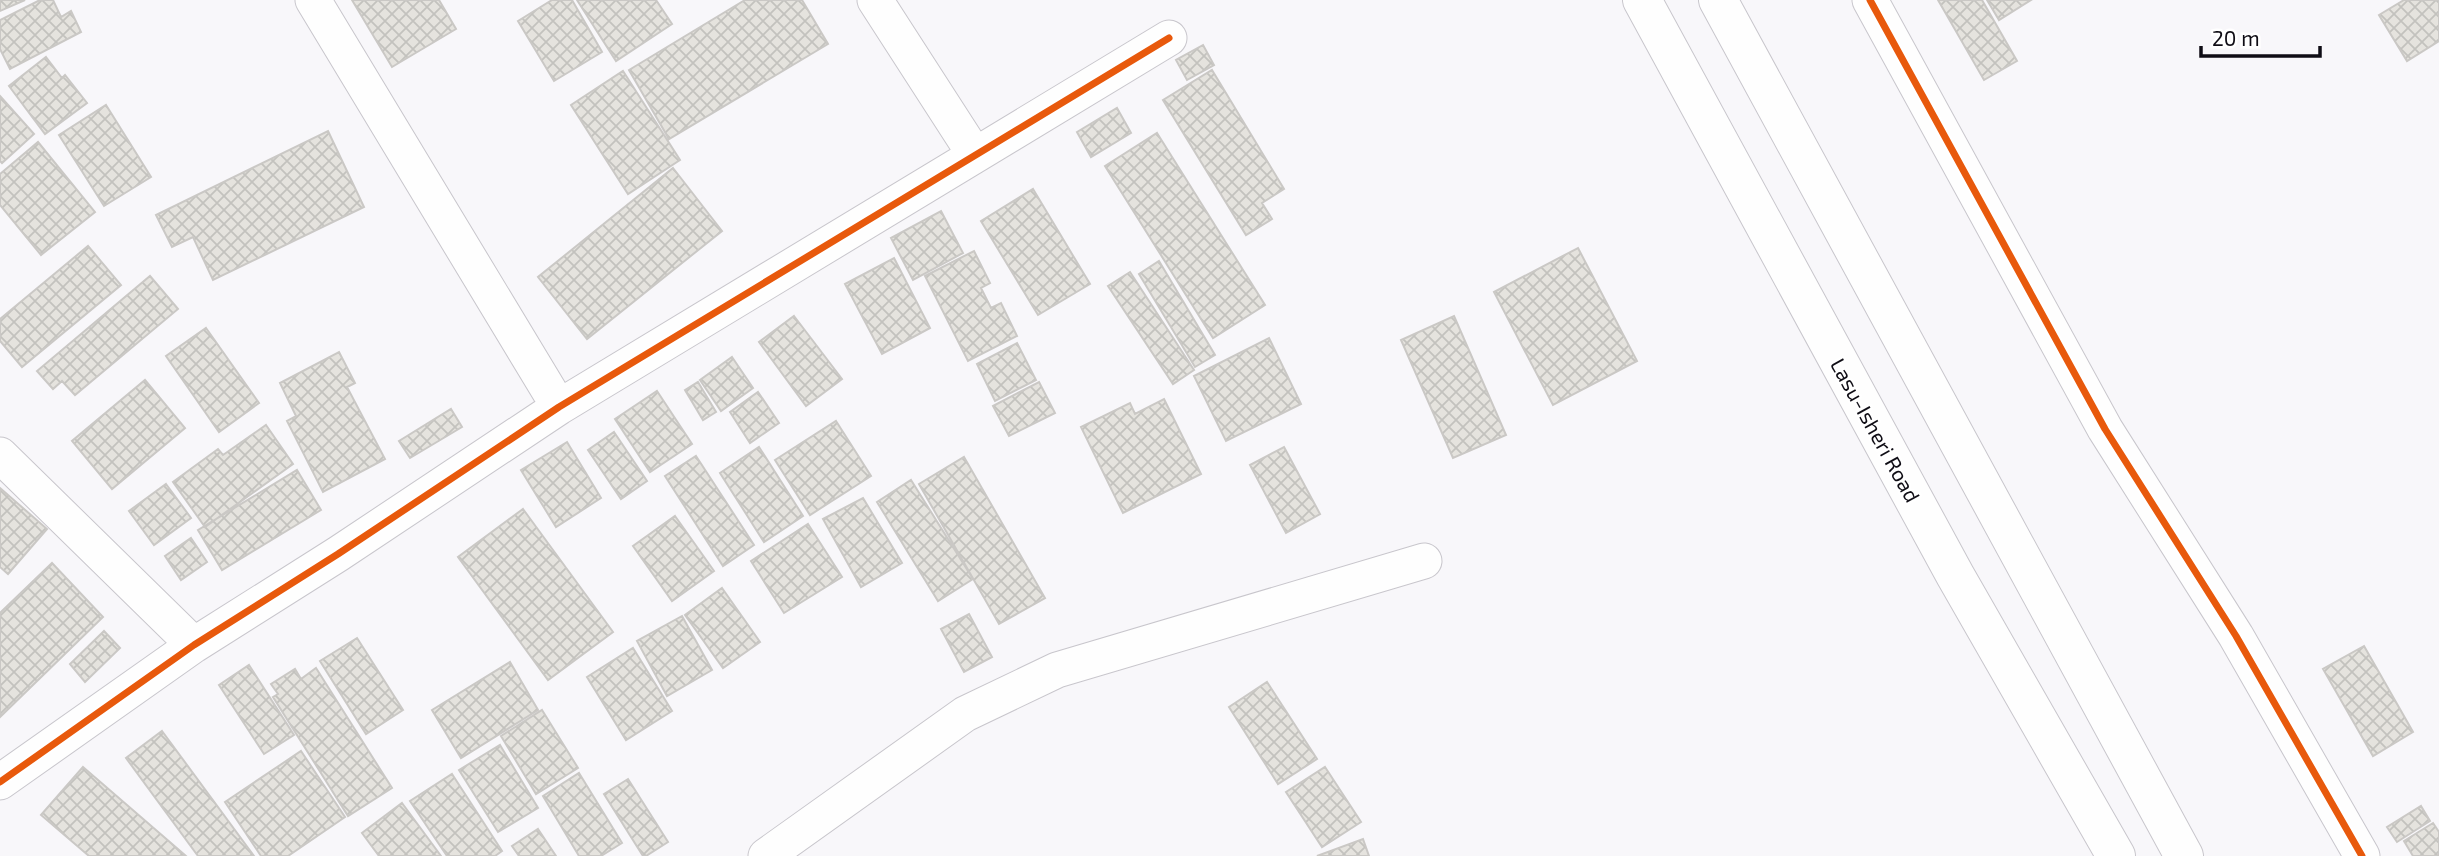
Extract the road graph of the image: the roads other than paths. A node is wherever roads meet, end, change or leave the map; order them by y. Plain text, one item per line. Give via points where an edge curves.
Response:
1 (313, 0) edge
2 (875, 0) edge
3 (1642, 0) edge
4 (1718, 0) edge
5 (1870, 0) edge
6 (1169, 38) dead end
7 (975, 155) junction
8 (559, 407) junction
9 (0, 455) edge
10 (1424, 561) dead end
11 (194, 645) junction
12 (0, 782) edge
13 (766, 856) edge
14 (2116, 856) edge
15 (2184, 856) edge
16 (2362, 856) edge

1 - 8 street
2 - 7 street
3 - 14 main road, Lasu-Isheri Road via 1955,575
4 - 15 main road
5 - 16 street via 2105,429 2235,636
6 - 7 street
7 - 8 street
8 - 11 street
9 - 11 street
10 - 13 street via 1057,670 965,713
11 - 12 street

